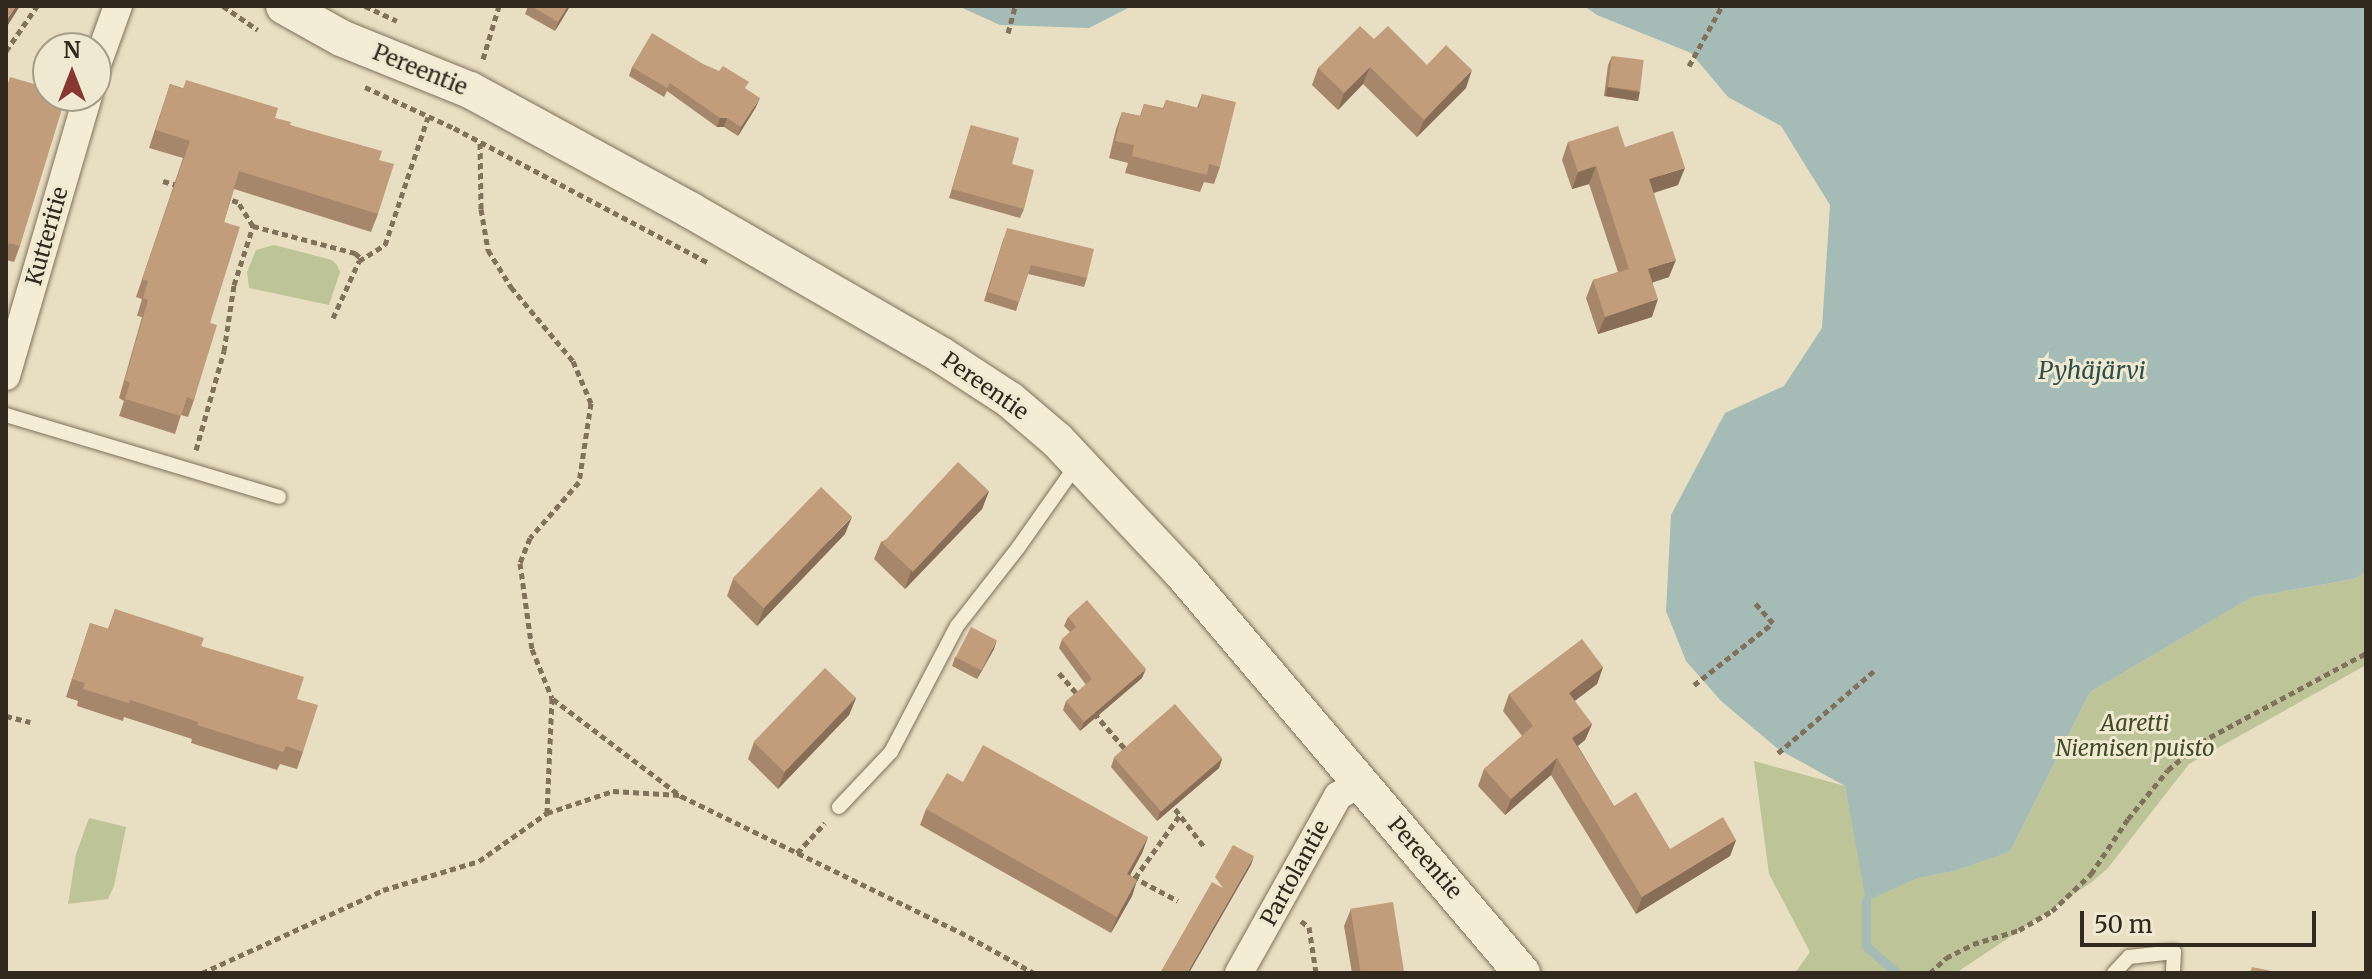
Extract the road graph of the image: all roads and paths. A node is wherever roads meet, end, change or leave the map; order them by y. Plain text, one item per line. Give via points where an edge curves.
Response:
1 (37, 6) edge
2 (118, 6) edge
3 (223, 6) edge
4 (499, 6) edge
5 (1015, 6) edge
6 (1722, 6) edge
7 (275, 20) edge
8 (109, 32) edge
9 (1008, 33) dead end
10 (6, 51) edge
11 (483, 59) dead end
12 (1689, 66) dead end
13 (352, 81) dead end
14 (83, 112) edge
15 (428, 117) junction
16 (480, 143) junction
17 (163, 181) dead end
18 (193, 190) edge
19 (223, 198) edge
20 (253, 226) junction
21 (362, 259) junction
22 (720, 269) dead end
23 (333, 318) dead end
24 (6, 376) edge
25 (6, 415) edge
26 (1079, 462) junction
27 (190, 471) junction
28 (279, 497) dead end
29 (1755, 603) dead end
30 (2366, 653) edge
31 (1874, 671) dead end
32 (1059, 673) dead end
33 (1694, 685) dead end
34 (552, 698) junction
35 (6, 716) edge
36 (30, 722) dead end
37 (1129, 753) edge
38 (1778, 753) dead end
39 (1360, 783) junction
40 (681, 796) junction
41 (1166, 797) edge
42 (839, 807) joint
43 (547, 813) junction
44 (1180, 815) junction
45 (1205, 848) dead end
46 (797, 853) junction
47 (1122, 870) edge
48 (1135, 878) junction
49 (1178, 901) dead end
50 (1279, 902) junction
51 (202, 973) edge
52 (1034, 973) edge
53 (1239, 973) edge
54 (1316, 973) edge
55 (1522, 973) edge
56 (1930, 973) edge
57 (2114, 973) edge
58 (2173, 973) edge

1 - 10 path
2 - 8 street
3 - 7 path
4 - 11 path
5 - 9 path
6 - 12 path
7 - 26 street, Pereentie via 341,38 470,90 941,355 1010,400
13 - 15 path
14 - 24 street, Kutteritie
15 - 16 path
15 - 21 path via 385,245
16 - 22 path
16 - 34 path via 488,250 511,287 573,361 591,403 579,482 530,538 520,563 532,649
17 - 18 path
19 - 20 path via 238,202
20 - 21 path
20 - 27 path
21 - 23 path
25 - 27 lane
26 - 39 street, Pereentie via 1182,573
26 - 42 lane via 957,626 891,752
27 - 28 lane
29 - 33 path via 1773,623
30 - 56 path via 2201,742 2168,770 2091,874 2052,911 2019,930 1973,944
31 - 38 path
32 - 37 path
34 - 40 path
34 - 43 path
35 - 36 path
39 - 50 street, Partolantie via 1338,796
39 - 55 street, Pereentie
40 - 43 path via 613,791
40 - 46 path
41 - 44 path
42 - 46 path
43 - 51 path via 479,861 383,890
44 - 45 path
44 - 48 path
46 - 52 path
47 - 48 path
48 - 49 path
50 - 53 street, Partolantie
50 - 54 path via 1309,927
57 - 58 lane via 2129,957 2174,952

